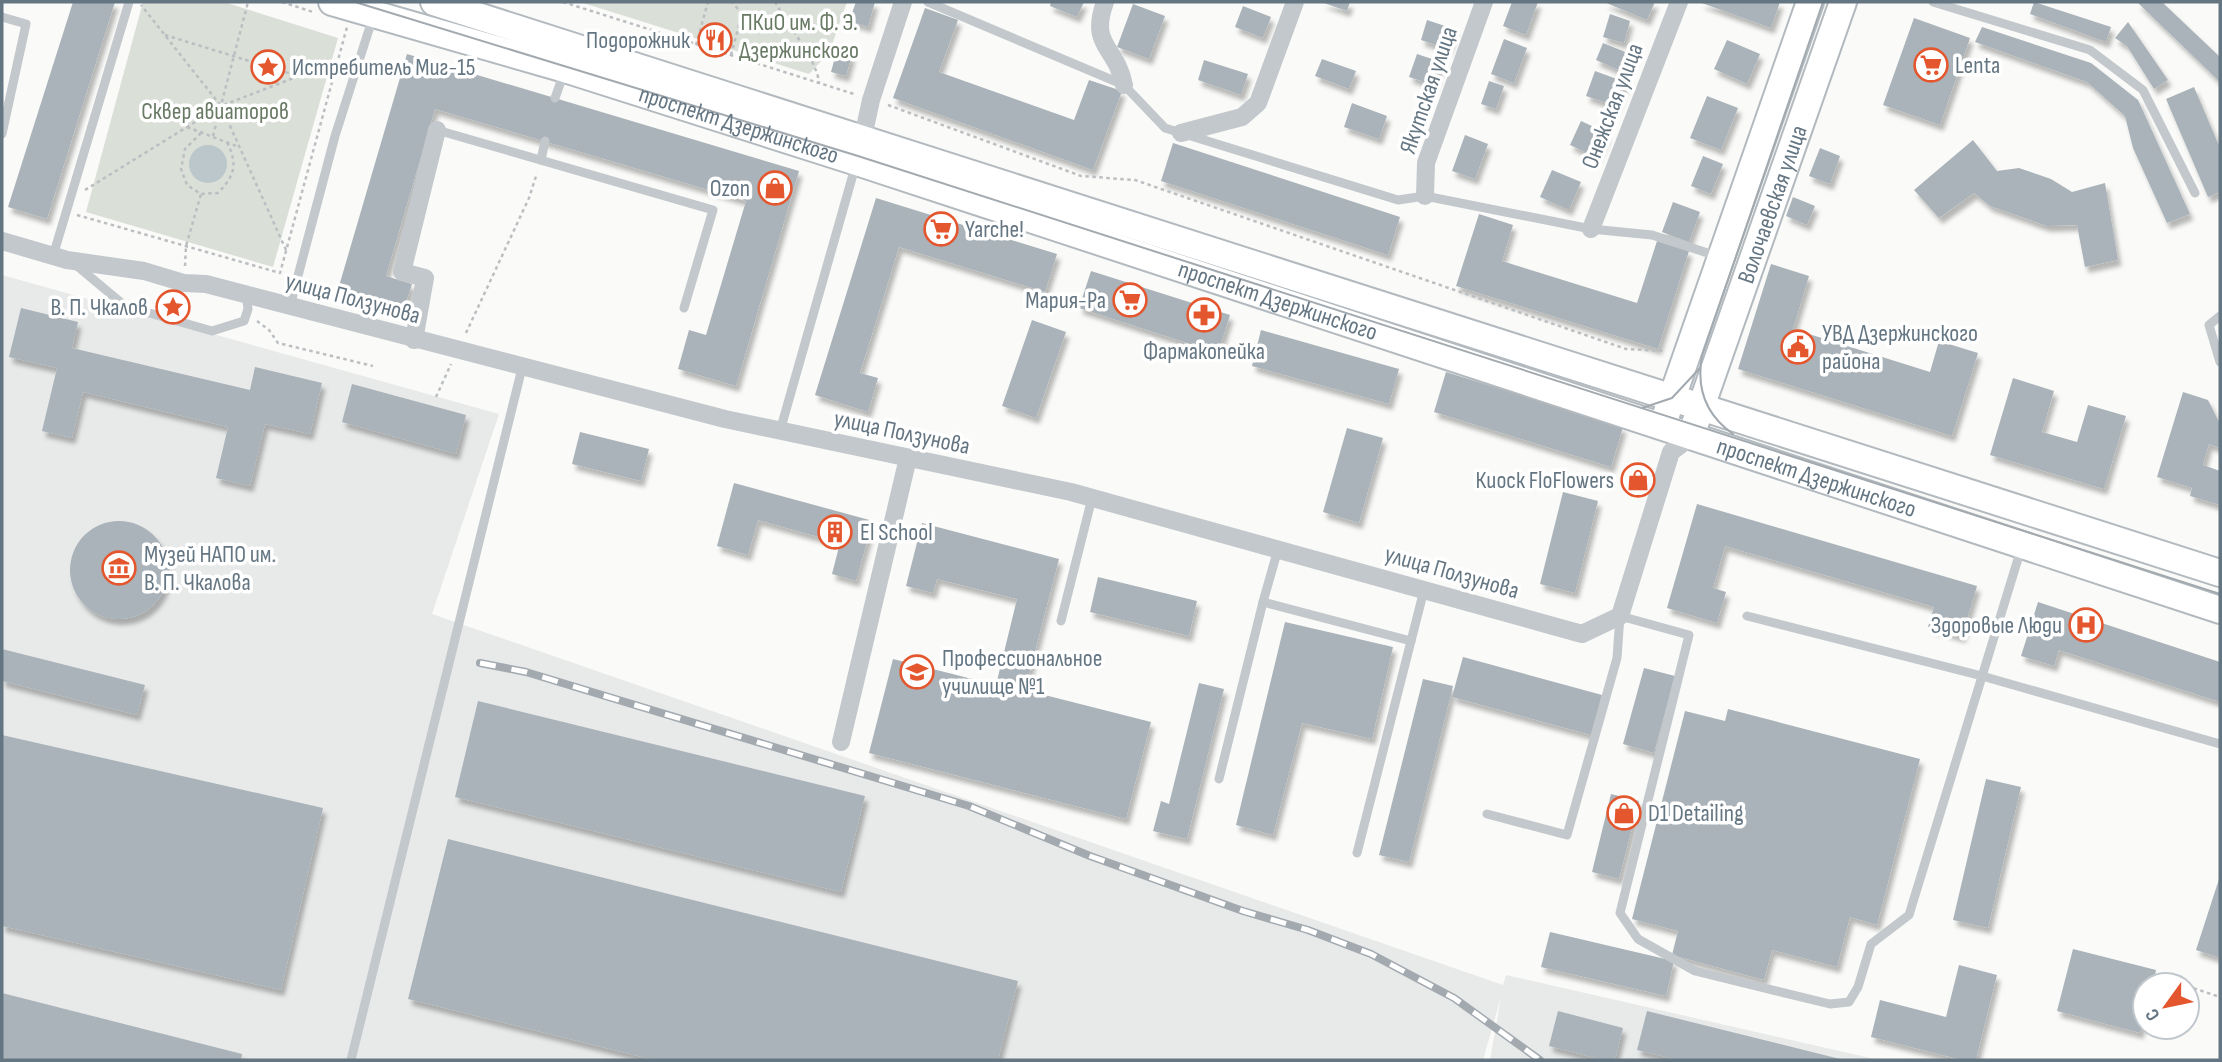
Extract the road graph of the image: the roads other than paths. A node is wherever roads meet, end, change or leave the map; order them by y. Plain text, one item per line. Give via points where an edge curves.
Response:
1 (130, 2) edge
2 (332, 2) edge
3 (434, 2) edge
4 (903, 2) edge
5 (928, 2) edge
6 (1105, 2) edge
7 (1295, 2) edge
8 (1484, 2) edge
9 (1679, 2) edge
10 (1810, 2) edge
11 (1843, 2) edge
12 (1933, 2) edge
13 (375, 8) edge
14 (2, 16) edge
15 (569, 57) junction
16 (1124, 85) junction
17 (555, 98) dead end
18 (437, 130) joint
19 (1181, 133) junction
20 (2, 134) edge
21 (545, 141) dead end
22 (860, 150) junction
23 (541, 160) junction
24 (2195, 193) dead end
25 (1426, 196) junction
26 (1591, 229) junction
27 (2, 241) edge
28 (1720, 257) junction
29 (60, 258) junction
30 (246, 294) junction
31 (290, 308) junction
32 (684, 308) dead end
33 (2220, 316) edge
34 (414, 340) junction
35 (2220, 362) edge
36 (522, 368) junction
37 (1672, 398) junction
38 (1700, 407) junction
39 (1662, 426) junction
40 (780, 431) junction
41 (1692, 436) junction
42 (1671, 452) junction
43 (908, 458) junction
44 (1092, 498) junction
45 (2022, 546) junction
46 (1278, 549) junction
47 (2220, 573) edge
48 (1424, 590) junction
49 (1263, 602) junction
50 (2220, 610) edge
51 (1620, 616) junction
52 (1746, 616) dead end
53 (1061, 621) dead end
54 (1411, 640) junction
55 (1982, 676) junction
56 (841, 742) dead end
57 (2220, 744) edge
58 (1219, 779) dead end
59 (1487, 814) dead end
60 (1357, 853) dead end
61 (351, 1060) edge

1 - 29 lane
2 - 13 main road, проспект Дзержинского
3 - 15 main road, проспект Дзержинского
4 - 22 street
5 - 16 lane
6 - 16 street via 1098,22 1100,40 1120,65
7 - 19 street via 1258,103 1242,117
8 - 25 street, Якутская улица via 1426,163
9 - 26 street, Онежская улица
10 - 28 main road, Волочаевская улица
11 - 38 main road, Волочаевская улица
12 - 24 lane via 2090,50 2143,90
13 - 15 main road, проспект Дзержинского
13 - 31 lane via 335,136
14 - 20 lane via 26,24
15 - 17 lane
15 - 22 main road, проспект Дзержинского
16 - 19 lane via 1166,128
18 - 23 lane
18 - 34 street via 402,272 425,278
19 - 25 lane via 1398,200
21 - 23 lane
22 - 37 main road, проспект Дзержинского
22 - 39 main road, проспект Дзержинского
22 - 40 lane
23 - 32 lane via 713,210
25 - 26 lane
26 - 28 lane via 1652,235
27 - 29 street, улица Ползунова
28 - 37 main road, Волочаевская улица via 1679,351
29 - 30 street, улица Ползунова
29 - 30 lane via 125,306 212,331 244,321
30 - 31 street, улица Ползунова
31 - 34 street, улица Ползунова
33 - 35 lane via 2209,325 2209,331
34 - 36 street, улица Ползунова
36 - 40 street, улица Ползунова
36 - 61 lane
37 - 38 main road, проспект Дзержинского
37 - 39 main road, Волочаевская улица
38 - 41 main road, Волочаевская улица
38 - 47 main road, проспект Дзержинского
39 - 41 main road, проспект Дзержинского
39 - 42 street
40 - 43 street, улица Ползунова
41 - 42 street
41 - 45 main road, проспект Дзержинского
42 - 51 street
43 - 44 street, улица Ползунова
43 - 56 street
44 - 46 street, улица Ползунова
44 - 53 lane
45 - 50 main road, проспект Дзержинского
45 - 55 lane
46 - 48 street, улица Ползунова
46 - 49 lane
48 - 51 street, улица Ползунова via 1582,634
48 - 54 lane
49 - 54 lane
49 - 58 lane
51 - 55 lane via 1689,635 1620,913 1638,939 1695,971 1830,1004 1849,1002 1871,944 1909,915
51 - 59 lane via 1616,658 1567,835
52 - 55 lane
54 - 60 lane
55 - 57 lane

